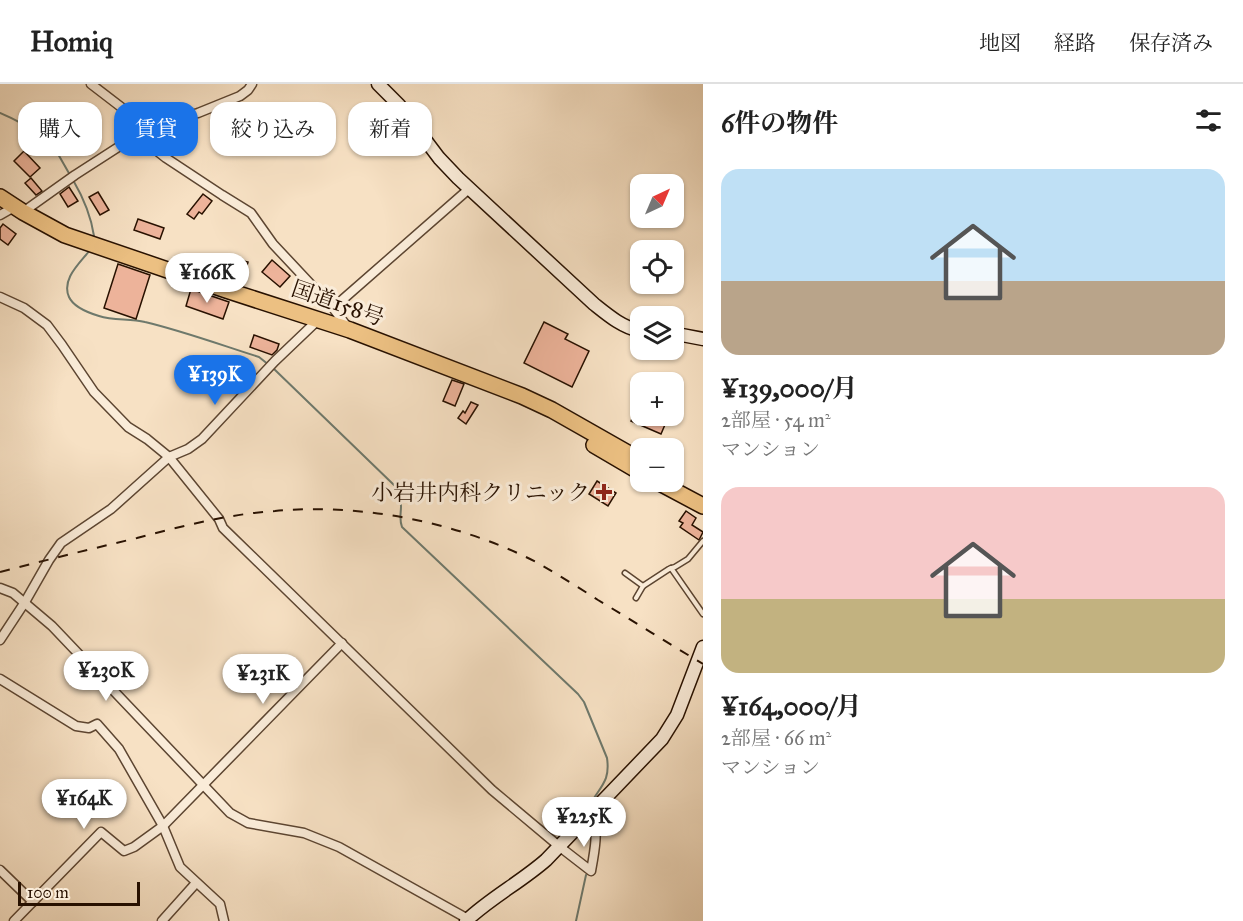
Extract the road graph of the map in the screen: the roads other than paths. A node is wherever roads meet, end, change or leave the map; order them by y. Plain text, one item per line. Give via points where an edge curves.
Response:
1 (91, 84) edge
2 (252, 84) edge
3 (378, 84) edge
4 (114, 102) edge
5 (198, 114) edge
6 (114, 150) edge
7 (163, 156) edge
8 (470, 188) junction
9 (0, 197) edge
10 (18, 209) junction
11 (0, 215) edge
12 (0, 297) edge
13 (333, 308) junction
14 (319, 319) junction
15 (630, 328) edge
16 (350, 330) junction
17 (684, 335) edge
18 (703, 339) edge
19 (495, 385) junction
20 (630, 454) edge
21 (169, 457) junction
22 (630, 466) edge
23 (684, 484) edge
24 (677, 492) edge
25 (703, 495) edge
26 (703, 506) edge
27 (703, 541) edge
28 (671, 568) junction
29 (625, 573) dead end
30 (644, 586) junction
31 (0, 588) edge
32 (636, 598) dead end
33 (25, 602) junction
34 (703, 614) edge
35 (0, 640) edge
36 (342, 644) junction
37 (703, 647) edge
38 (0, 679) edge
39 (202, 785) junction
40 (593, 812) junction
41 (163, 826) junction
42 (560, 847) junction
43 (0, 870) edge
44 (196, 883) junction
45 (33, 902) junction
46 (468, 920) edge
47 (14, 921) edge
48 (162, 921) edge
49 (224, 921) edge

1 - 4 street
2 - 5 street via 240,96
3 - 8 street via 439,158
6 - 10 street
7 - 13 street via 251,213 273,244
8 - 13 street
8 - 15 street via 594,304
9 - 10 highway, 国道158号
10 - 11 street
10 - 14 highway, 国道158号 via 65,235
12 - 21 street via 24,308 46,325 94,392 128,427
13 - 16 street
14 - 16 highway, 国道158号
14 - 21 street via 202,439
16 - 19 highway, 国道158号
17 - 18 street
19 - 20 highway, 国道158号 via 552,410
19 - 22 highway, 国道158号
21 - 33 street via 111,509 61,543
21 - 36 street via 223,528
23 - 25 highway
24 - 26 highway
27 - 28 lane via 688,559
28 - 30 lane
28 - 34 lane
29 - 30 lane
30 - 32 lane
31 - 33 street
33 - 35 street
33 - 39 street
36 - 39 street
36 - 42 street via 492,790
37 - 40 street via 670,728
38 - 41 street via 76,726 89,728 97,724 119,749
39 - 41 street
39 - 46 street via 230,813 248,823 304,833 339,847
40 - 42 street
40 - 42 street via 597,827 591,871
41 - 44 street via 180,867
41 - 45 street via 124,851 101,832
42 - 46 street
43 - 45 street
44 - 48 street
44 - 49 street via 220,904
45 - 47 street

